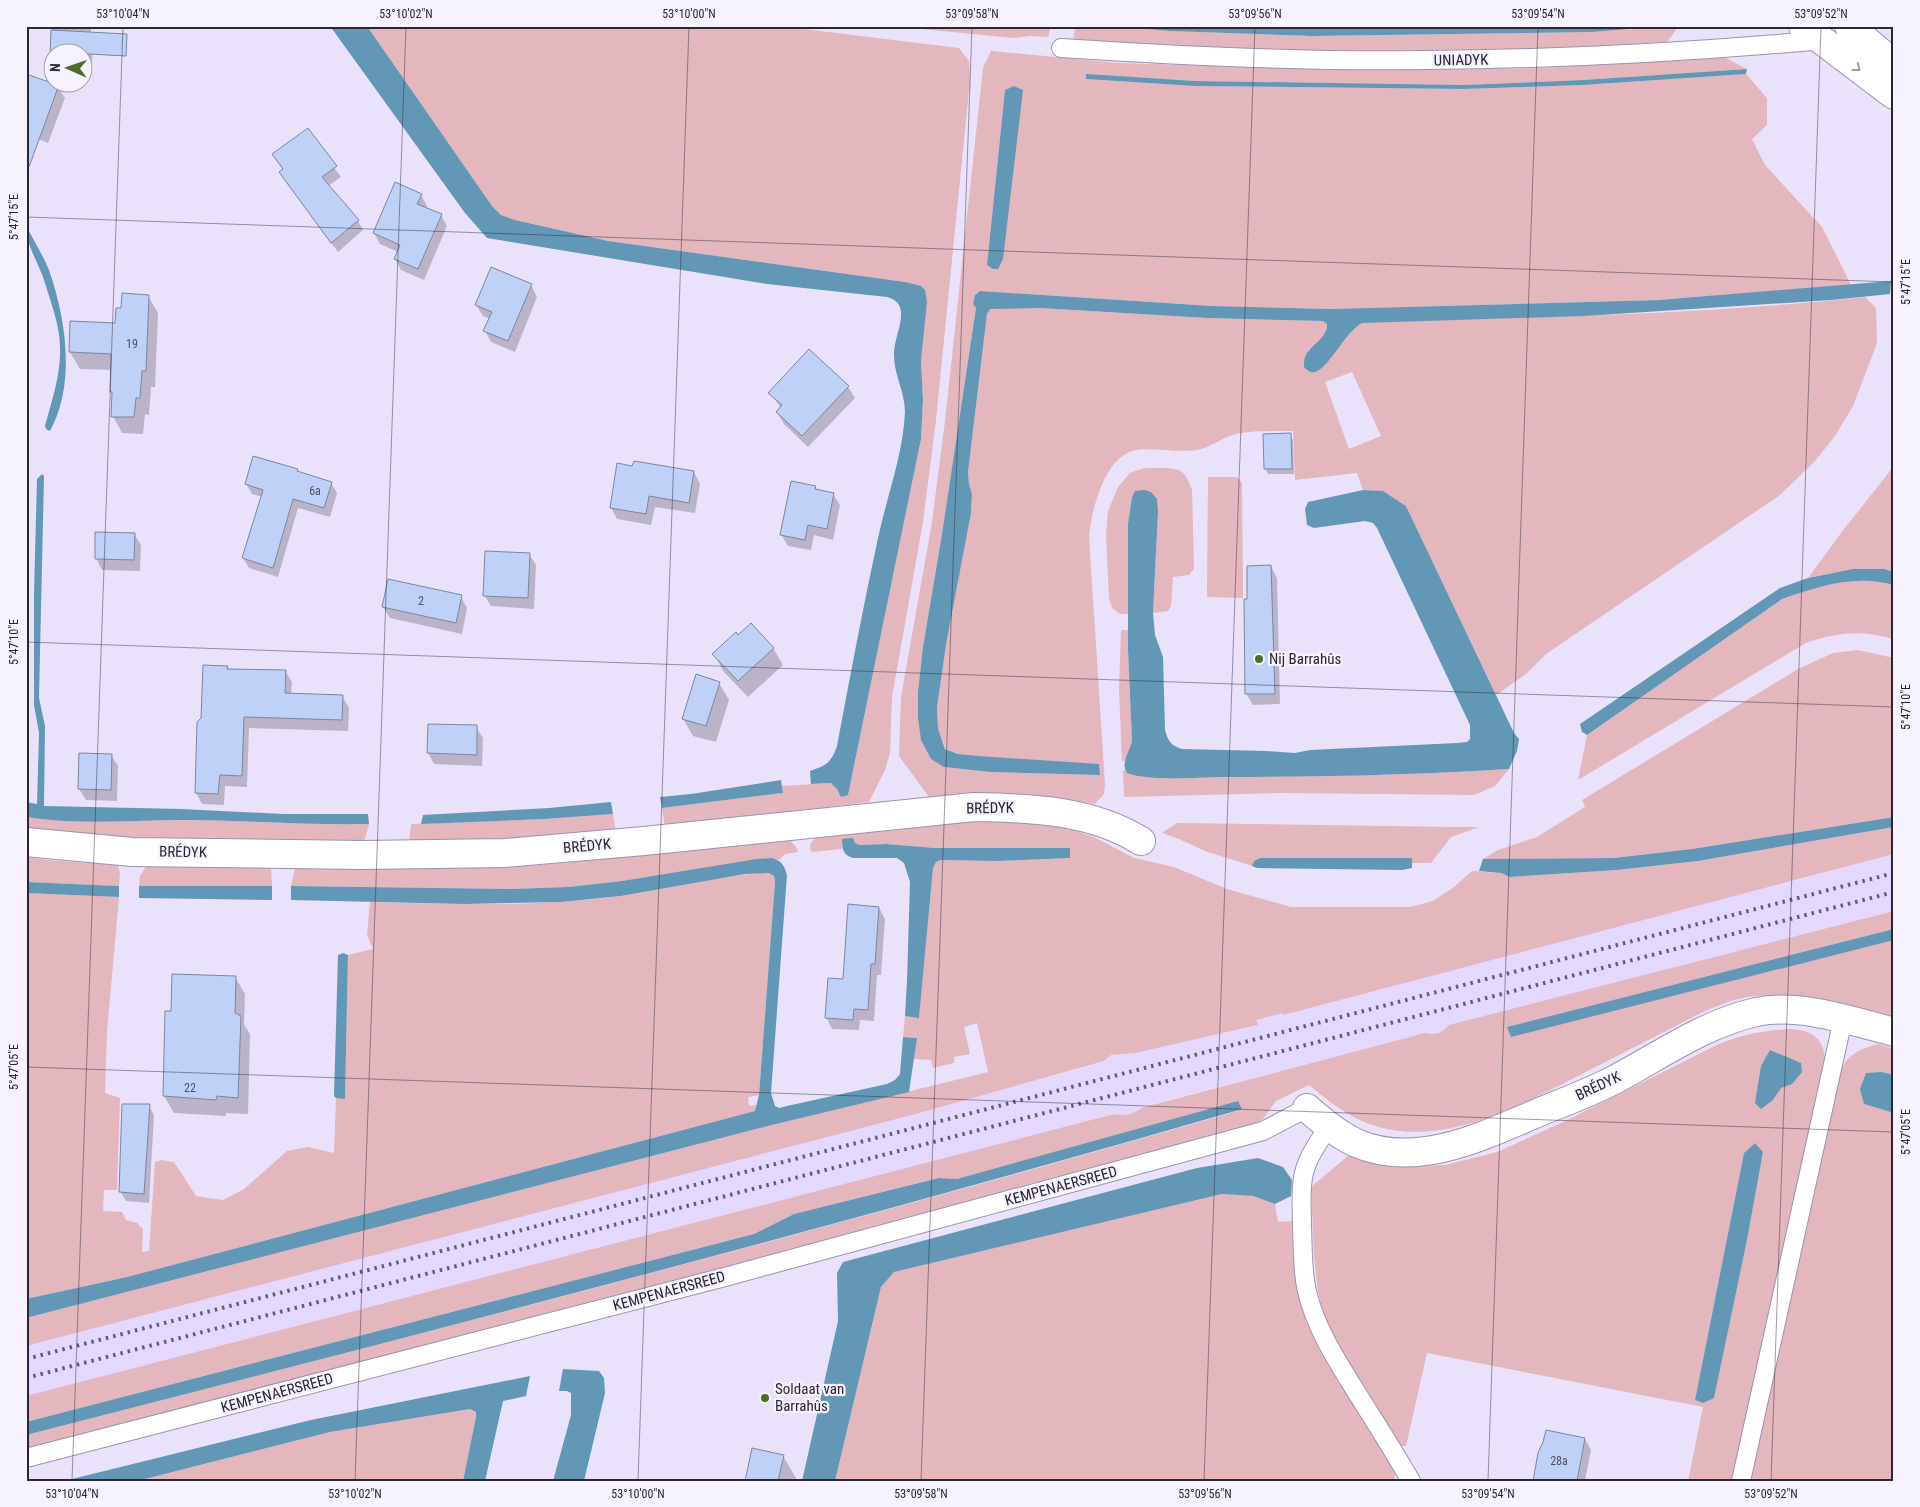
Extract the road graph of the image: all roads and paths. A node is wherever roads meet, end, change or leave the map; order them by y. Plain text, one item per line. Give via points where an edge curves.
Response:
1 (1855, 31) edge
2 (1812, 33) edge
3 (1061, 48) dead end
4 (1894, 64) edge
5 (1894, 95) edge
6 (1141, 840) dead end
7 (26, 842) edge
8 (1843, 1019) junction
9 (1894, 1032) edge
10 (1307, 1108) joint
11 (1329, 1127) junction
12 (26, 1458) edge
13 (1411, 1481) edge
14 (1741, 1481) edge

1 - 2 lane, UNIADYK
1 - 4 street
2 - 3 lane, UNIADYK via 1699,50 1422,60 1241,58
2 -> 5 street
6 - 7 street, BRÉDYK via 1108,824 1073,814 974,807 505,853 132,852
8 - 9 street, BRÉDYK
8 - 11 street, BRÉDYK via 1797,1010 1759,1012 1723,1021 1612,1081 1485,1135 1444,1148 1389,1152 1357,1143
8 - 14 lane
10 - 11 street, BRÉDYK
10 - 12 lane, KEMPENAERSREED via 1263,1131 711,1280
11 - 13 lane via 1304,1168 1301,1189 1307,1290 1315,1318 1336,1358

